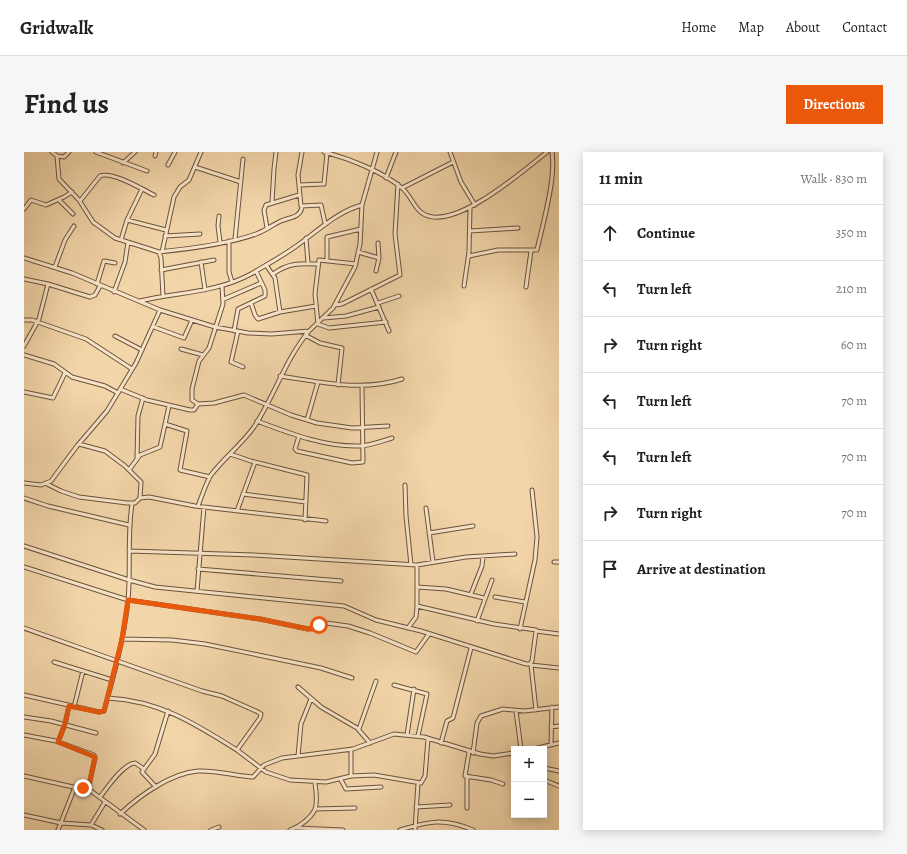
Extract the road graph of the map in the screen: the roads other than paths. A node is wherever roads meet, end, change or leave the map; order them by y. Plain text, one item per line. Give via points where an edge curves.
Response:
1 (52, 152) edge
2 (69, 152) edge
3 (96, 152) edge
4 (135, 152) edge
5 (156, 152) edge
6 (175, 152) edge
7 (201, 152) edge
8 (276, 152) edge
9 (302, 152) edge
10 (325, 152) edge
11 (377, 152) edge
12 (396, 152) edge
13 (450, 152) edge
14 (547, 152) edge
15 (552, 152) edge
16 (337, 154) edge
17 (57, 156) junction
18 (154, 156) dead end
19 (243, 158) dead end
20 (453, 162) junction
21 (124, 163) junction
22 (168, 165) dead end
23 (195, 167) junction
24 (371, 170) junction
25 (147, 171) dead end
26 (386, 178) junction
27 (241, 182) junction
28 (398, 184) junction
29 (299, 185) junction
30 (402, 188) junction
31 (142, 189) junction
32 (72, 192) junction
33 (154, 195) dead end
34 (299, 195) junction
35 (59, 200) junction
36 (80, 201) junction
37 (272, 202) junction
38 (362, 205) junction
39 (474, 205) junction
40 (302, 207) junction
41 (470, 208) junction
42 (24, 209) edge
43 (73, 214) dead end
44 (219, 216) dead end
45 (127, 220) junction
46 (325, 223) junction
47 (74, 226) dead end
48 (267, 228) junction
49 (518, 228) dead end
50 (361, 229) junction
51 (166, 230) junction
52 (470, 231) junction
53 (200, 234) dead end
54 (165, 236) junction
55 (306, 238) junction
56 (235, 239) junction
57 (121, 240) junction
58 (229, 241) junction
59 (128, 242) junction
60 (220, 242) junction
61 (378, 243) dead end
62 (530, 251) junction
63 (161, 252) junction
64 (358, 252) junction
65 (468, 256) junction
66 (24, 258) edge
67 (379, 258) junction
68 (214, 260) dead end
69 (327, 260) junction
70 (201, 262) junction
71 (115, 263) dead end
72 (308, 263) junction
73 (318, 264) junction
74 (356, 264) junction
75 (266, 265) junction
76 (55, 267) junction
77 (161, 270) junction
78 (256, 271) junction
79 (376, 272) dead end
80 (273, 274) junction
81 (24, 279) edge
82 (232, 282) junction
83 (261, 283) junction
84 (48, 284) junction
85 (98, 285) junction
86 (222, 286) junction
87 (464, 286) dead end
88 (526, 287) dead end
89 (371, 289) junction
90 (205, 290) junction
91 (114, 292) junction
92 (163, 296) junction
93 (399, 296) dead end
94 (224, 299) junction
95 (139, 301) junction
96 (251, 303) junction
97 (378, 303) junction
98 (335, 305) junction
99 (316, 306) junction
100 (379, 307) junction
101 (160, 310) junction
102 (280, 312) junction
103 (324, 318) junction
104 (24, 320) edge
105 (192, 320) junction
106 (386, 322) junction
107 (37, 323) junction
108 (318, 324) junction
109 (154, 327) junction
110 (215, 327) junction
111 (309, 330) junction
112 (236, 331) junction
113 (389, 331) dead end
114 (305, 335) junction
115 (115, 336) dead end
116 (24, 346) edge
117 (181, 349) dead end
118 (142, 350) junction
119 (24, 355) edge
120 (203, 355) junction
121 (243, 367) dead end
122 (132, 369) junction
123 (65, 372) junction
124 (280, 376) junction
125 (402, 379) dead end
126 (318, 382) junction
127 (338, 385) junction
128 (362, 386) junction
129 (120, 389) junction
130 (24, 392) edge
131 (118, 393) junction
132 (143, 398) junction
133 (198, 404) junction
134 (266, 405) junction
135 (169, 406) junction
136 (307, 420) junction
137 (257, 421) junction
138 (165, 424) junction
139 (388, 426) dead end
140 (362, 428) junction
141 (299, 436) junction
142 (392, 438) dead end
143 (79, 444) junction
144 (363, 446) junction
145 (230, 454) junction
146 (137, 459) junction
147 (255, 462) junction
148 (129, 470) junction
149 (210, 477) junction
150 (24, 483) edge
151 (47, 484) junction
152 (405, 485) dead end
153 (532, 490) dead end
154 (243, 494) junction
155 (24, 498) edge
156 (140, 498) junction
157 (306, 502) junction
158 (132, 504) junction
159 (198, 506) junction
160 (204, 507) junction
161 (426, 508) dead end
162 (237, 512) junction
163 (305, 520) junction
164 (326, 521) dead end
165 (130, 525) junction
166 (473, 526) dead end
167 (429, 533) junction
168 (24, 546) edge
169 (129, 550) junction
170 (200, 553) junction
171 (515, 554) dead end
172 (483, 556) junction
173 (433, 562) junction
174 (554, 562) dead end
175 (559, 562) edge
176 (411, 565) junction
177 (417, 565) junction
178 (24, 567) edge
179 (198, 569) junction
180 (129, 580) junction
181 (492, 580) dead end
182 (341, 581) dead end
183 (417, 587) junction
184 (197, 591) junction
185 (471, 594) junction
186 (495, 597) dead end
187 (484, 598) junction
188 (128, 600) junction
189 (525, 602) junction
190 (417, 606) junction
191 (476, 621) junction
192 (24, 628) edge
193 (408, 628) junction
194 (520, 629) junction
195 (537, 630) junction
196 (429, 634) junction
197 (559, 634) edge
198 (122, 639) junction
199 (471, 648) junction
200 (117, 660) junction
201 (54, 662) dead end
202 (530, 665) junction
203 (559, 668) edge
204 (83, 671) junction
205 (352, 678) dead end
206 (112, 680) junction
207 (376, 680) dead end
208 (394, 685) dead end
209 (298, 687) dead end
210 (414, 689) junction
211 (24, 695) edge
212 (108, 698) junction
213 (311, 699) junction
214 (69, 706) junction
215 (559, 706) edge
216 (74, 707) junction
217 (552, 708) junction
218 (536, 710) junction
219 (168, 711) junction
220 (516, 711) junction
221 (24, 717) edge
222 (65, 724) junction
223 (559, 726) edge
224 (551, 727) junction
225 (359, 729) junction
226 (96, 733) dead end
227 (24, 734) edge
228 (407, 735) junction
229 (418, 736) junction
230 (428, 739) junction
231 (58, 742) junction
232 (370, 743) junction
233 (440, 743) junction
234 (559, 743) edge
235 (552, 745) junction
236 (521, 746) edge
237 (547, 746) edge
238 (351, 749) junction
239 (237, 750) junction
240 (471, 752) junction
241 (511, 753) edge
242 (298, 756) junction
243 (261, 768) junction
244 (144, 769) junction
245 (547, 769) edge
246 (559, 771) edge
247 (24, 776) edge
248 (351, 776) junction
249 (467, 777) junction
250 (340, 780) junction
251 (547, 781) edge
252 (315, 783) junction
253 (418, 783) junction
254 (504, 784) dead end
255 (559, 786) edge
256 (75, 787) junction
257 (156, 787) junction
258 (381, 787) dead end
259 (88, 790) junction
260 (100, 798) junction
261 (105, 802) junction
262 (450, 805) dead end
263 (416, 807) junction
264 (356, 808) dead end
265 (467, 808) dead end
266 (315, 809) junction
267 (120, 814) junction
268 (24, 815) edge
269 (61, 823) junction
270 (459, 824) junction
271 (91, 825) junction
272 (415, 825) junction
273 (219, 827) dead end
274 (297, 828) junction
275 (58, 830) edge
276 (102, 830) edge
277 (144, 830) edge
278 (212, 830) edge
279 (290, 830) edge
280 (343, 830) edge
281 (400, 830) edge
282 (415, 830) edge
283 (458, 830) edge
284 (474, 830) edge

1 - 17 street
2 - 17 street via 64,157
3 - 21 street
4 - 21 street
5 - 18 street
6 - 22 street
7 - 23 street
8 - 37 street
9 - 29 street
10 - 16 street
10 - 29 street via 324,184
11 - 24 street
12 - 26 street
13 - 20 street
14 - 39 street
15 - 62 street via 552,181 537,250
16 - 24 street
17 - 32 street via 59,179
19 - 27 street
20 - 30 street
20 - 39 street
21 - 25 street
23 - 27 street
23 - 51 street via 189,180 176,192
24 - 26 street
24 - 38 street
26 - 28 street
27 - 56 street
28 - 30 street
28 - 89 street via 395,234 400,275
29 - 34 street
30 - 41 street via 424,215 448,216
31 - 33 street
31 - 36 street via 105,175 100,176
31 - 45 street
32 - 35 street
32 - 36 street
34 - 37 street
34 - 40 street
35 - 42 street via 44,206 31,200
35 - 43 street
36 - 57 street via 93,222
37 - 48 street via 264,207
38 - 46 street
38 - 50 street
39 - 41 street
40 - 46 street via 321,205
40 - 48 street via 300,214
41 - 52 street
44 - 60 street
45 - 51 street
45 - 57 street
46 - 55 street
47 - 76 street via 61,248
48 - 56 street via 257,234
49 - 52 street
50 - 64 street
50 - 69 street via 327,237
51 - 54 street
52 - 65 street
53 - 54 street
54 - 63 street
55 - 72 street
55 - 75 street
56 - 58 street
57 - 59 street
58 - 60 street
58 - 82 street
59 - 63 street
59 - 91 street via 125,262
60 - 63 street
61 - 67 street
62 - 65 street via 498,250
62 - 88 street
63 - 77 street
64 - 67 street
64 - 74 street
65 - 87 street
66 - 76 street
67 - 79 street
68 - 70 street
69 - 73 street via 321,259
69 - 74 street
70 - 77 street
70 - 90 street
71 - 85 street via 104,261
72 - 73 street
72 - 80 street via 291,264
73 - 99 street
74 - 98 street
75 - 78 street
75 - 80 street
76 - 85 street
77 - 92 street
78 - 82 street
78 - 83 street
80 - 102 street
81 - 84 street
82 - 86 street
83 - 94 street
83 - 96 street via 265,290 264,296
84 - 85 street via 90,297 95,295
84 - 107 street
85 - 91 street
86 - 90 street
86 - 94 street
89 - 97 street
89 - 98 street
90 - 92 street
91 - 95 street
92 - 95 street
93 - 97 street
94 - 110 street
95 - 101 street
96 - 102 street via 258,319
96 - 112 street via 236,311
97 - 100 street
98 - 103 street
99 - 102 street
99 - 108 street
100 - 103 street via 346,316
100 - 106 street
101 - 105 street
101 - 109 street
103 - 108 street
104 - 107 street
105 - 109 street via 184,338
105 - 110 street
106 - 108 street via 329,328
106 - 113 street
107 - 116 street
107 - 122 street via 86,339
108 - 111 street
109 - 118 street
110 - 112 street
110 - 120 street via 210,348
111 - 112 street via 272,334
111 - 114 street
112 - 121 street via 231,362
114 - 124 street via 294,349
114 - 127 street via 320,343 342,348
115 - 118 street
117 - 120 street
118 - 122 street
119 - 123 street via 54,364
120 - 133 street via 192,389 192,400
122 - 129 street
123 - 130 street via 53,398
123 - 131 street
124 - 126 street
124 - 134 street
125 - 128 street
126 - 127 street
126 - 136 street
127 - 128 street
128 - 140 street
129 - 131 street
129 - 132 street
131 - 143 street via 107,411
132 - 135 street
132 - 146 street via 138,416
133 - 134 street via 214,404 244,395
133 - 135 street via 192,411
134 - 136 street
134 - 137 street
135 - 138 street
136 - 140 street
137 - 141 street
137 - 145 street
138 - 146 street via 160,447 140,455
138 - 149 street via 187,431 180,470
139 - 140 street
140 - 144 street
141 - 144 street via 327,443
141 - 144 street via 295,449 297,451 352,464 363,462
142 - 144 street
143 - 148 street via 102,450
143 - 151 street
145 - 147 street
145 - 149 street
146 - 148 street
147 - 154 street
147 - 157 street via 306,475
148 - 156 street via 141,482
149 - 159 street
150 - 151 street
151 - 158 street via 79,497
152 - 176 street
153 - 189 street via 536,547
154 - 157 street
154 - 162 street
155 - 165 street
156 - 158 street
156 - 159 street via 149,497
157 - 163 street
158 - 165 street
159 - 160 street
160 - 162 street
160 - 170 street
161 - 167 street
162 - 163 street
163 - 164 street
165 - 169 street
166 - 167 street
167 - 173 street
168 - 180 street
169 - 170 street
169 - 180 street
170 - 176 street
170 - 179 street
171 - 172 street
172 - 173 street
172 - 185 street
173 - 177 street
174 - 175 street
176 - 177 street
177 - 183 street
178 - 188 street
179 - 182 street
179 - 184 street
180 - 184 street via 155,587
180 - 188 street
181 - 187 street
183 - 185 street
183 - 190 street
184 - 193 street via 340,605 376,620
185 - 187 street
186 - 189 street
187 - 191 street
188 - 196 street via 260,619 308,629 326,624 348,626 416,652
188 - 198 street
189 - 194 street
190 - 191 street
190 - 193 street via 416,617
191 - 194 street
192 - 200 street
193 - 196 street
194 - 195 street
195 - 197 street
195 - 202 street
196 - 199 street
198 - 200 street
198 - 205 street via 172,640 205,644 321,668
199 - 202 street
199 - 233 street via 453,718 447,721
200 - 206 street
200 - 239 street via 222,696 261,714
201 - 204 street
202 - 203 street
202 - 218 street
204 - 206 street
204 - 216 street
206 - 212 street
207 - 225 street
208 - 210 street
209 - 213 street
210 - 228 street
210 - 229 street via 427,695
211 - 214 street
212 - 216 street via 101,713
212 - 219 street via 138,701
213 - 225 street
213 - 242 street via 301,724
214 - 216 street
214 - 222 street
215 - 217 street
217 - 218 street
217 - 224 street
218 - 220 street
219 - 239 street
219 - 244 street via 155,754
220 - 236 street
220 - 240 street via 503,709 479,717
221 - 222 street
222 - 226 street
222 - 231 street
223 - 224 street
224 - 235 street
225 - 232 street
227 - 231 street
228 - 229 street
228 - 232 street via 388,735
229 - 230 street
230 - 233 street
230 - 253 street via 425,776 422,782
231 - 259 street via 95,757
232 - 238 street
233 - 240 street
234 - 235 street
235 - 237 street
238 - 242 street
238 - 248 street
239 - 243 street
240 - 241 street via 493,756
240 - 249 street via 465,774
242 - 243 street via 282,758
243 - 252 street via 280,777
243 - 257 street via 253,777 205,771 189,772 168,779
244 - 257 street via 142,774
244 - 260 street via 135,763 131,764 114,779
245 - 246 street
247 - 256 street
248 - 250 street
248 - 253 street via 387,777
249 - 254 street
249 - 265 street
250 - 252 street
250 - 258 street via 346,789
251 - 255 street
252 - 266 street
253 - 263 street
256 - 259 street
256 - 269 street
257 - 267 street via 136,799
259 - 260 street
260 - 261 street
261 - 267 street
261 - 271 street
262 - 263 street
263 - 272 street
264 - 266 street
266 - 274 street
267 - 277 street
268 - 269 street
269 - 271 street
269 - 275 street
270 - 272 street via 434,822
270 - 283 street
270 - 284 street
271 - 276 street
272 - 281 street
272 - 282 street
273 - 278 street
274 - 279 street
274 - 280 street

